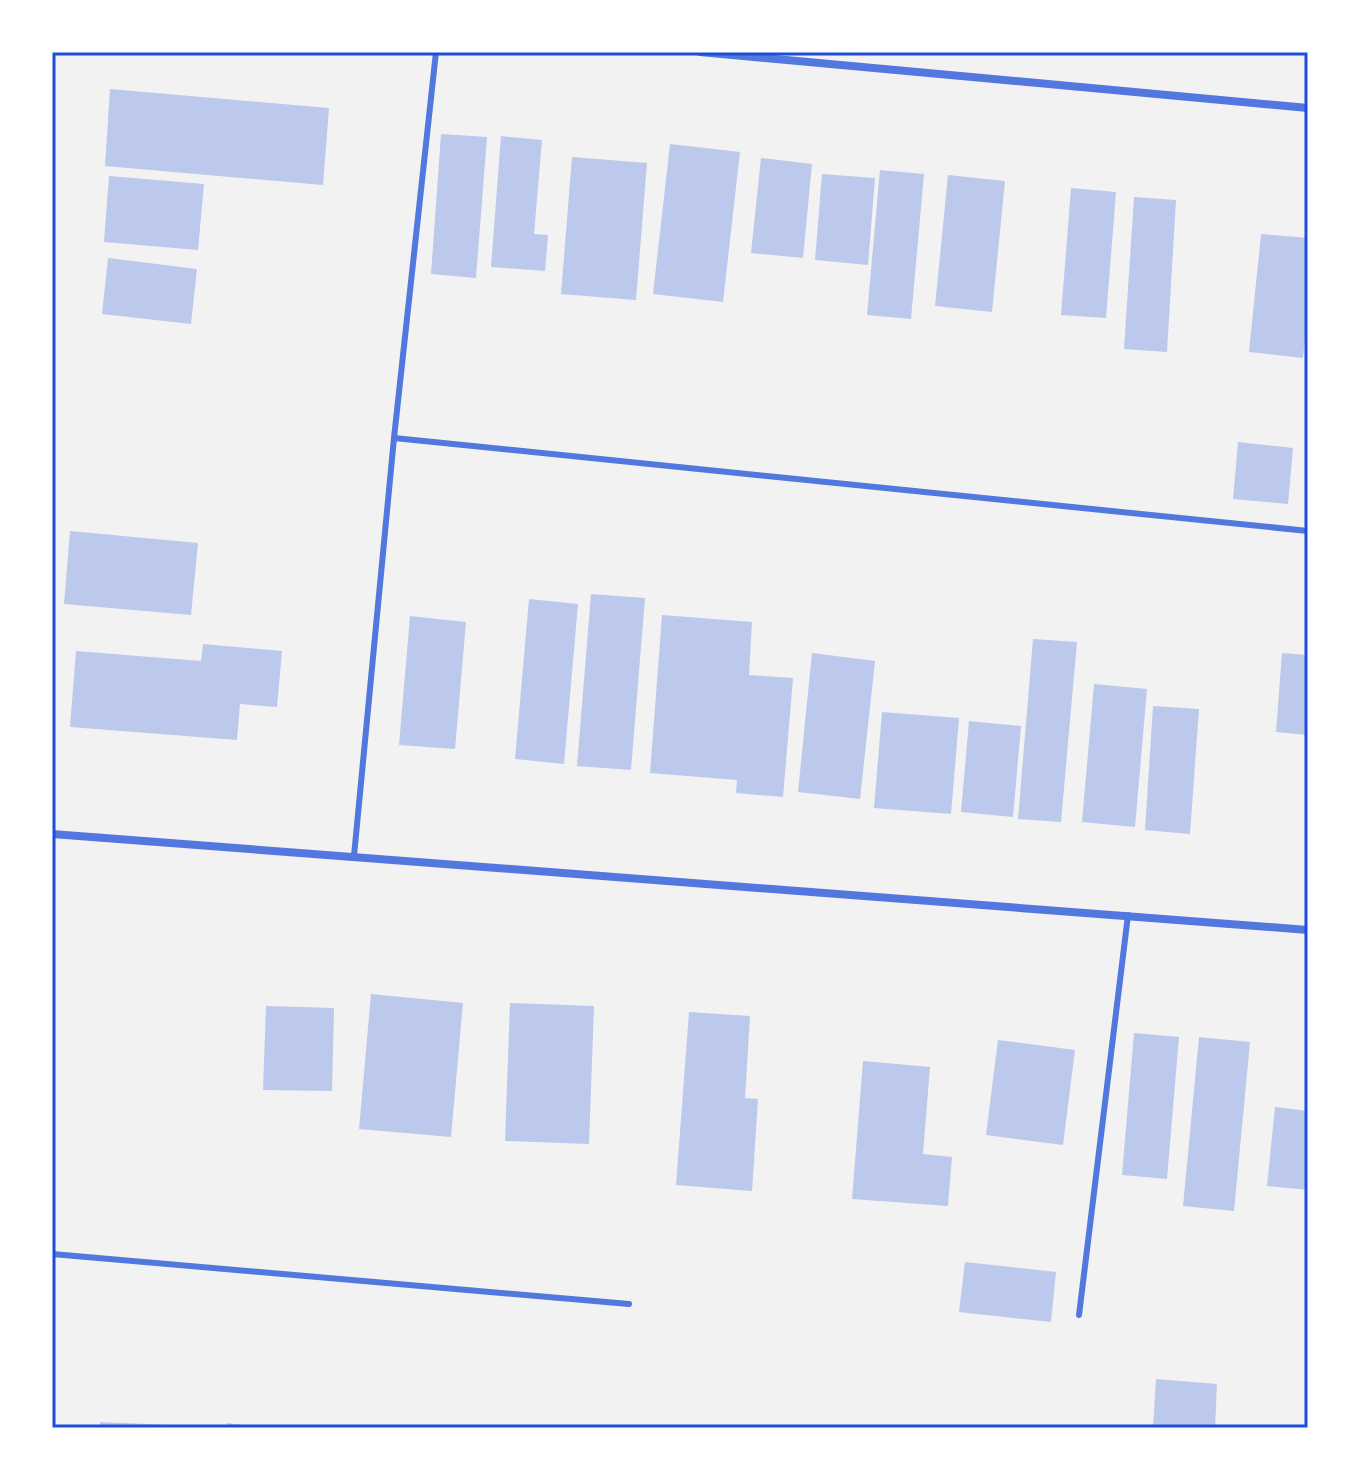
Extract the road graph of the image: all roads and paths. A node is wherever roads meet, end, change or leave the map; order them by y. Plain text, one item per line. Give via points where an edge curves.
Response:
1 (436, 52) edge
2 (700, 52) edge
3 (1308, 108) edge
4 (394, 438) junction
5 (1308, 531) edge
6 (52, 834) edge
7 (354, 856) junction
8 (1128, 915) junction
9 (1308, 930) edge
10 (52, 1254) edge
11 (629, 1304) dead end
12 (1079, 1315) dead end

1 - 4 lane
2 - 3 street
4 - 5 lane
4 - 7 lane
6 - 7 street
7 - 8 street
8 - 9 street
8 - 12 lane
10 - 11 lane

